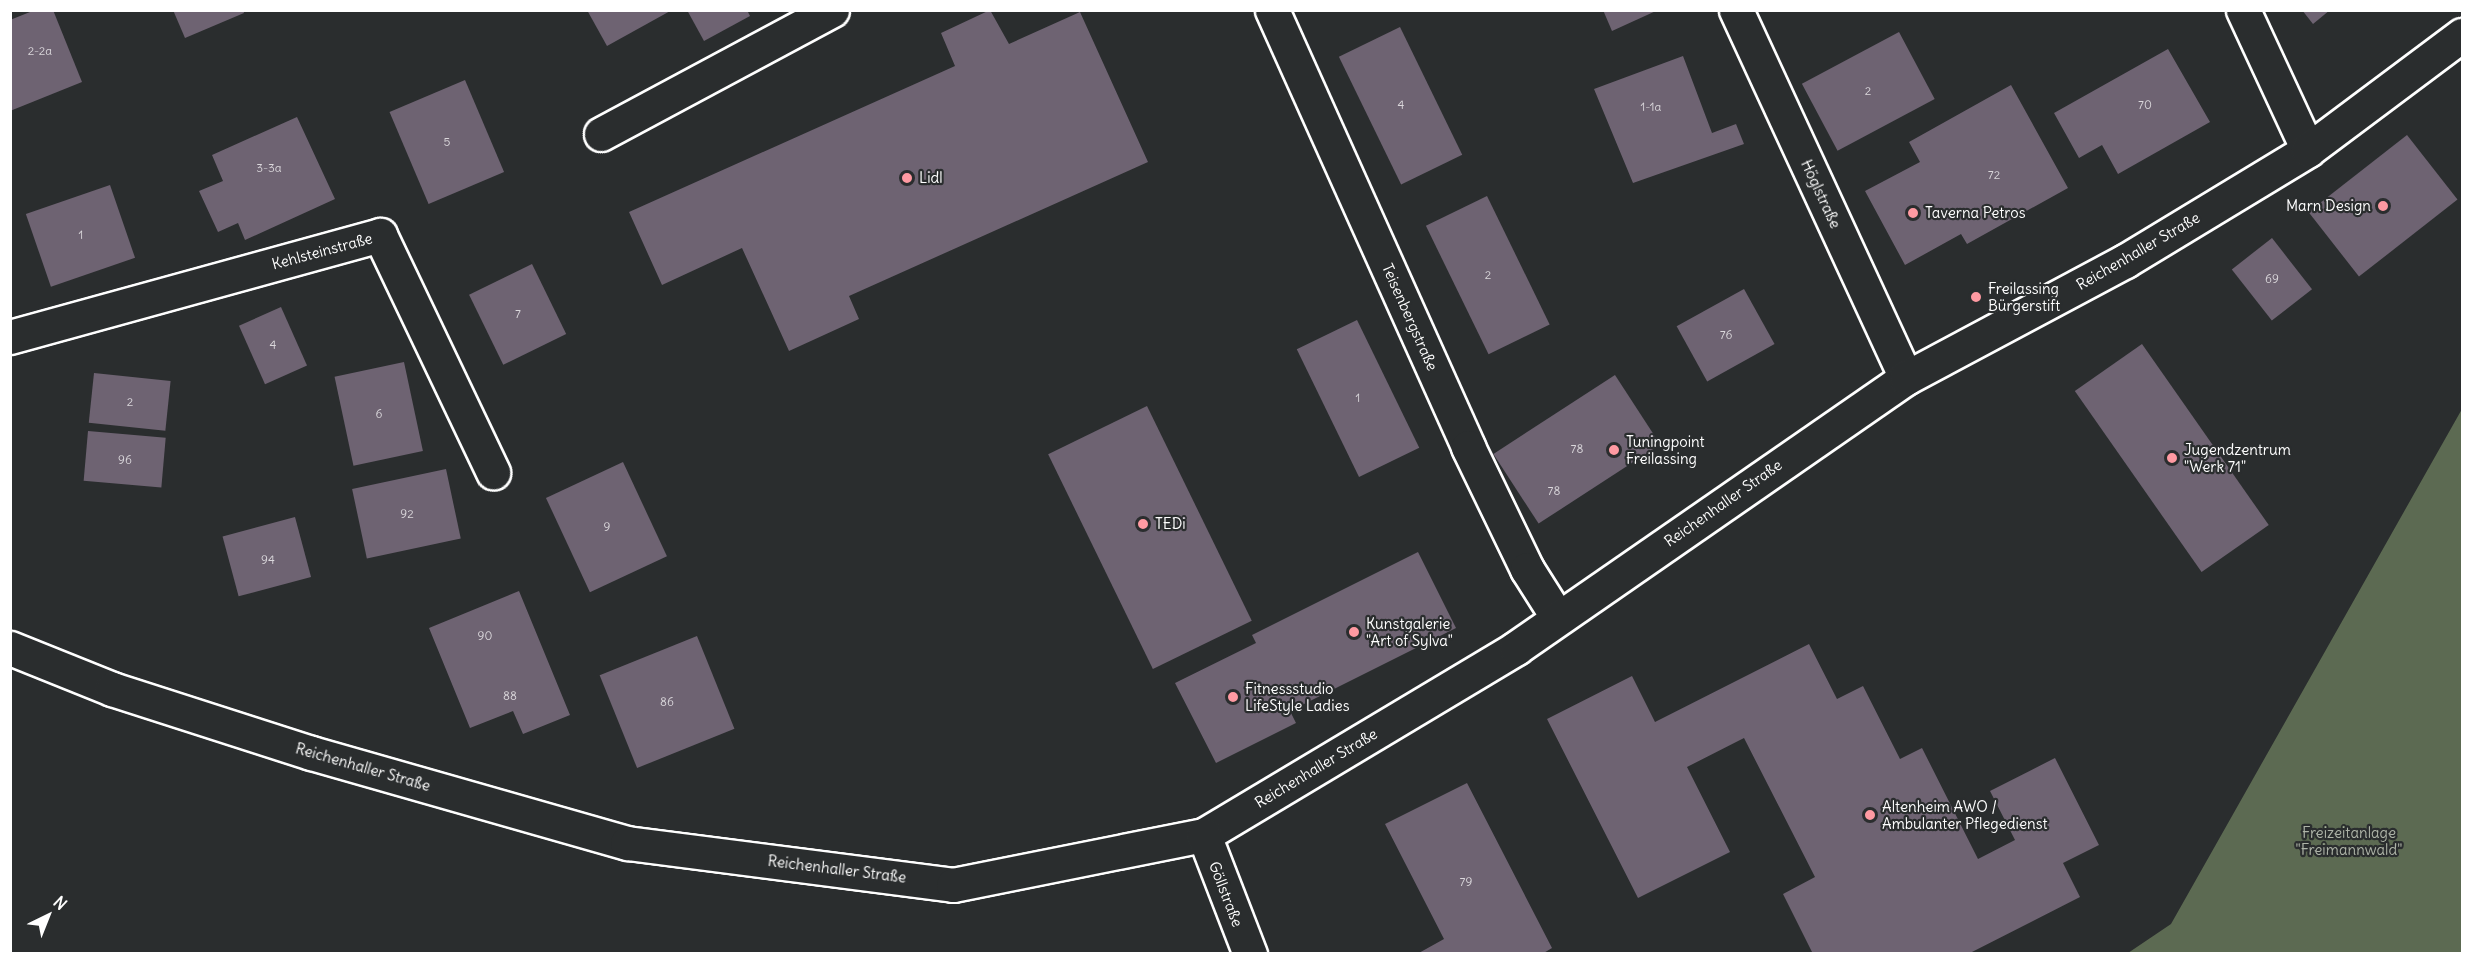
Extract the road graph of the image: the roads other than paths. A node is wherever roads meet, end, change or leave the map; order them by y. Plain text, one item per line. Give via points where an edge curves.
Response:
1 (832, 10) edge
2 (1272, 10) edge
3 (1736, 10) edge
4 (2243, 10) edge
5 (2463, 35) edge
6 (601, 134) dead end
7 (2308, 150) junction
8 (10, 337) edge
9 (1906, 378) junction
10 (493, 472) dead end
11 (1558, 618) junction
12 (10, 648) edge
13 (1204, 835) junction
14 (1250, 954) edge

1 - 6 street
2 - 11 street, Teisenbergstraße via 1468,447 1527,569
3 - 9 street, Höglstraße
4 - 7 street
5 - 7 street, Reichenhaller Straße
7 - 9 street, Reichenhaller Straße via 2125,261
8 - 10 street, Kehlsteinstraße via 380,235
9 - 11 street, Reichenhaller Straße
11 - 13 street, Reichenhaller Straße via 1516,648
12 - 13 street, Reichenhaller Straße via 112,689 310,753 627,843 953,885
13 - 14 street, Göllstraße

